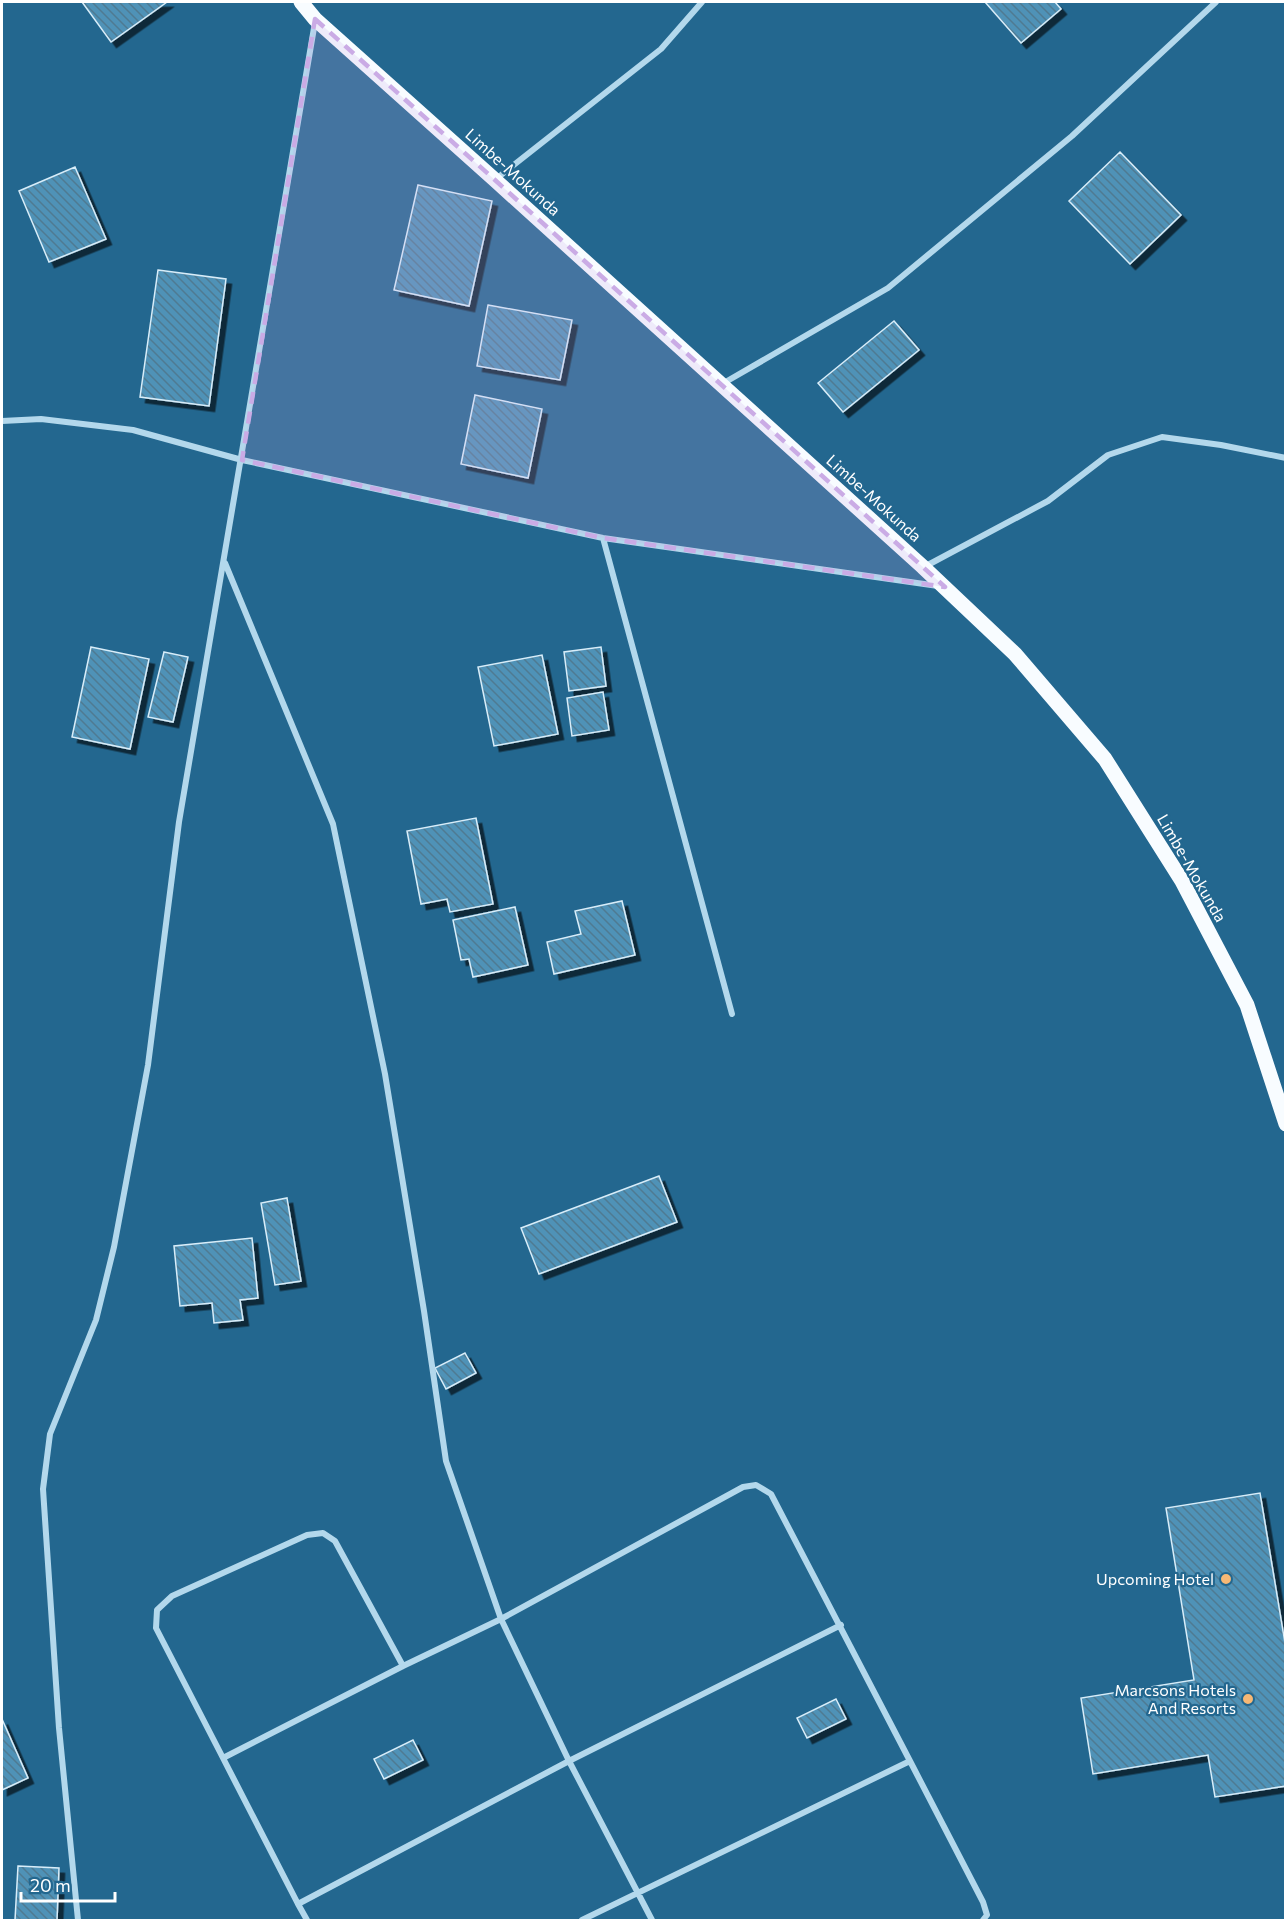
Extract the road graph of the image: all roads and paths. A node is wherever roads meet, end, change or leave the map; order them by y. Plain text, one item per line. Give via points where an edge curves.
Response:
1 (301, 2) edge
2 (702, 2) edge
3 (1216, 2) edge
4 (315, 19) junction
5 (495, 180) junction
6 (722, 385) junction
7 (2, 421) edge
8 (1286, 458) edge
9 (242, 460) junction
10 (603, 538) junction
11 (224, 562) junction
12 (923, 567) junction
13 (945, 587) junction
14 (732, 1014) dead end
15 (1286, 1124) edge
16 (501, 1618) junction
17 (841, 1625) junction
18 (403, 1666) junction
19 (223, 1758) junction
20 (569, 1761) junction
21 (910, 1761) junction
22 (637, 1893) junction
23 (298, 1904) junction
24 (78, 1920) edge
25 (307, 1920) edge
26 (582, 1920) edge
27 (652, 1920) edge
28 (983, 1920) edge

1 - 4 main road, Limbe-Mokunda
2 - 5 street via 661,49
3 - 6 street via 1072,136 888,288
4 - 5 main road, Limbe-Mokunda
4 - 9 street
5 - 6 main road, Limbe-Mokunda
6 - 12 main road, Limbe-Mokunda
7 - 9 street via 41,419 133,430
8 - 12 street via 1162,437 1108,455 1048,501
9 - 10 street
9 - 11 street
10 - 13 street
10 - 14 street
11 - 16 street via 333,825 384,1074 446,1461
11 - 24 street via 179,822 148,1065 116,1235 96,1320 50,1434 43,1489 59,1728
12 - 13 main road, Limbe-Mokunda
13 - 15 main road, Limbe-Mokunda via 1015,654 1111,768 1182,881 1248,1005
16 - 17 street via 743,1487 756,1485 771,1494
16 - 18 street
16 - 20 street
17 - 20 street
17 - 21 street
18 - 19 street
18 - 19 street via 335,1541 323,1533 308,1534 172,1596 157,1610 156,1628
19 - 23 street
20 - 22 street
20 - 23 street
21 - 22 street
21 - 28 street via 983,1902 987,1915
22 - 26 street
22 - 27 street
23 - 25 street

